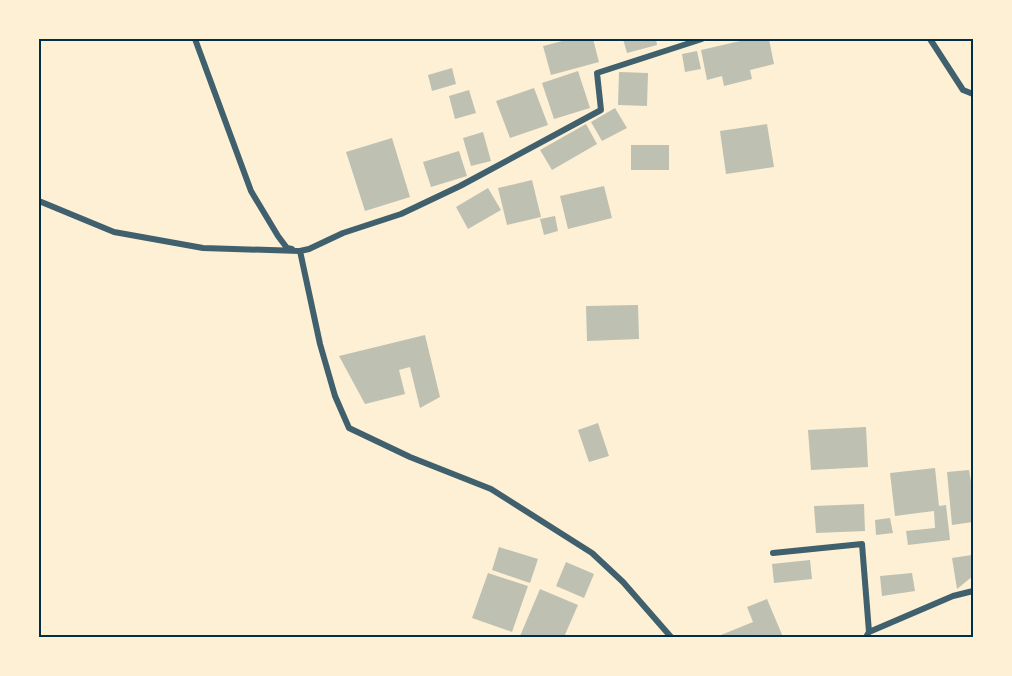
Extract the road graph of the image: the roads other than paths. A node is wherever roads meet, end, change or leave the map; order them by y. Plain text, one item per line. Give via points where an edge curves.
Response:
1 (195, 39) edge
2 (702, 39) edge
3 (930, 39) edge
4 (973, 94) edge
5 (39, 201) edge
6 (296, 250) junction
7 (773, 553) dead end
8 (973, 591) edge
9 (868, 634) edge
10 (671, 637) edge

1 - 6 street via 251,191 287,248
2 - 6 street via 597,73 601,110 460,186 411,210
3 - 4 street via 963,90
5 - 6 street via 114,232 203,248
6 - 10 street via 335,396 349,428 491,489 592,553 624,582
7 - 9 street via 862,544
8 - 9 street

